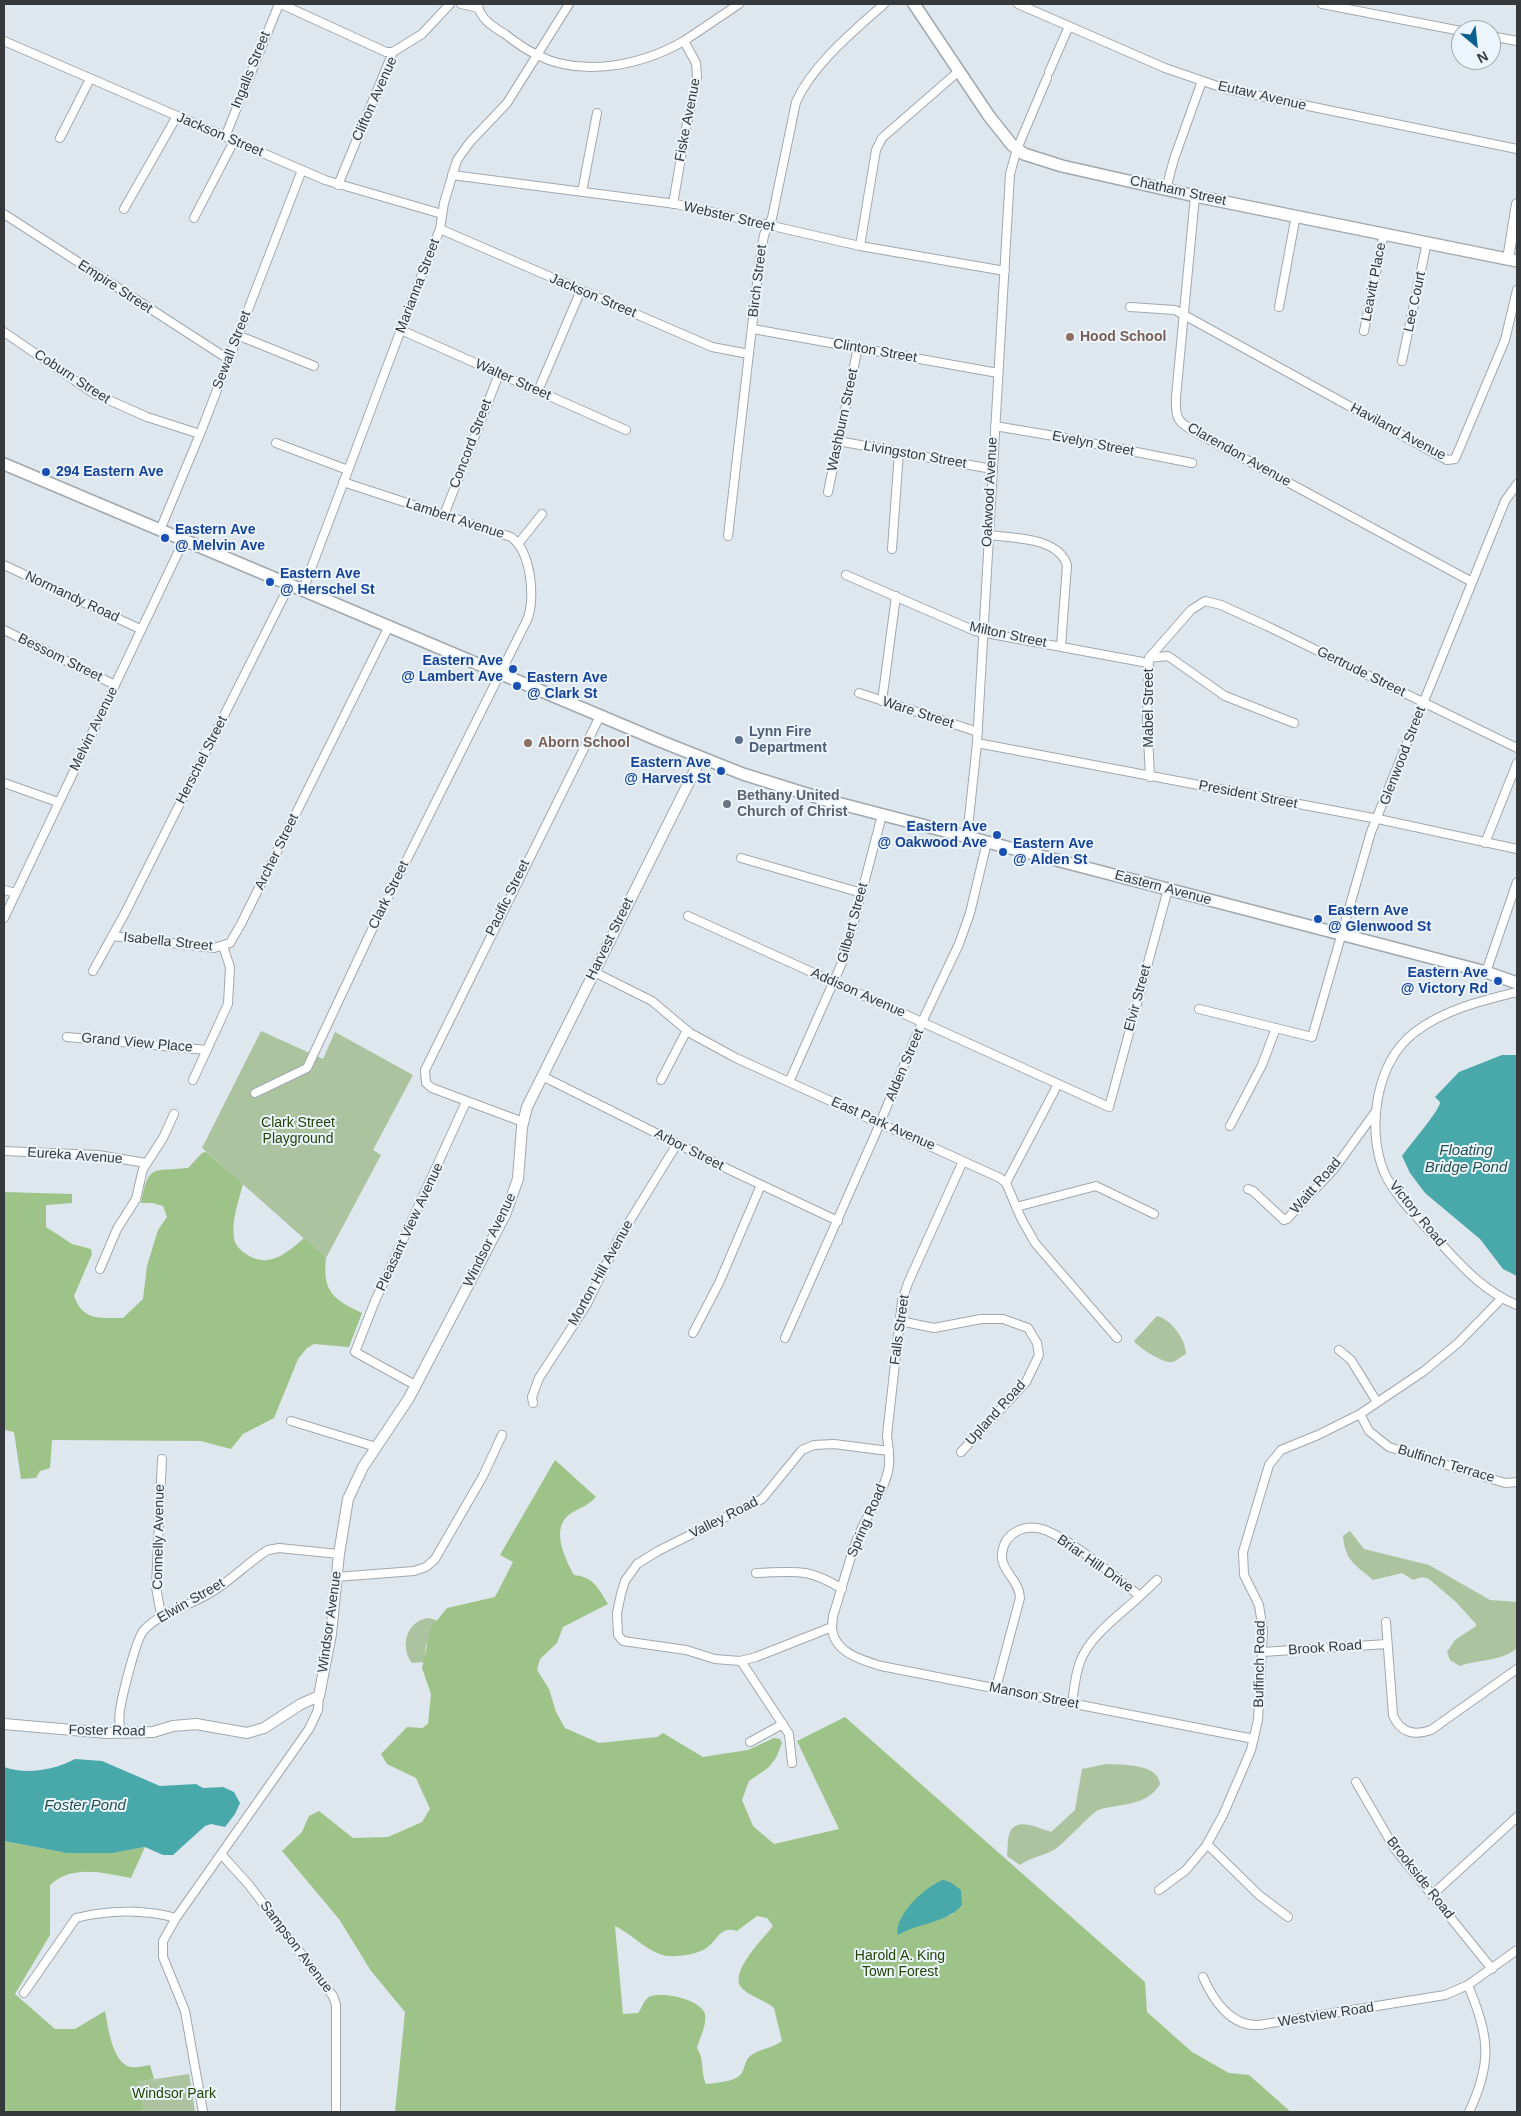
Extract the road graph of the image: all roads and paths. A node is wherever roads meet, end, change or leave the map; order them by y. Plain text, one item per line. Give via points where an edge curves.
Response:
1 (280, 4) edge
2 (450, 4) edge
3 (461, 4) edge
4 (569, 4) edge
5 (739, 4) edge
6 (884, 4) edge
7 (914, 4) edge
8 (1018, 4) edge
9 (1322, 4) edge
10 (478, 6) edge
11 (1069, 26) junction
12 (1451, 28) edge
13 (1501, 38) edge
14 (4, 41) edge
15 (684, 41) junction
16 (1517, 41) edge
17 (393, 52) junction
18 (538, 56) junction
19 (959, 71) junction
20 (90, 79) junction
21 (1202, 82) junction
22 (597, 113) dead end
23 (177, 116) junction
24 (224, 136) junction
25 (60, 138) dead end
26 (234, 140) junction
27 (1017, 149) junction
28 (1517, 149) edge
29 (302, 170) junction
30 (452, 175) junction
31 (338, 185) junction
32 (1166, 189) junction
33 (582, 192) junction
34 (1195, 196) junction
35 (673, 204) junction
36 (1517, 204) edge
37 (124, 209) dead end
38 (4, 214) edge
39 (442, 214) junction
40 (1296, 215) junction
41 (194, 218) dead end
42 (768, 226) junction
43 (440, 229) junction
44 (1384, 233) junction
45 (1427, 242) junction
46 (860, 246) junction
47 (1513, 260) edge
48 (1004, 271) junction
49 (580, 290) junction
50 (1517, 290) edge
51 (1130, 307) dead end
52 (1279, 307) dead end
53 (1184, 315) junction
54 (752, 329) junction
55 (400, 330) junction
56 (1364, 330) dead end
57 (4, 332) edge
58 (237, 335) junction
59 (858, 348) junction
60 (749, 354) junction
61 (228, 359) junction
62 (1402, 362) dead end
63 (314, 366) dead end
64 (998, 373) junction
65 (498, 374) junction
66 (538, 391) junction
67 (994, 426) junction
68 (626, 430) dead end
69 (200, 434) junction
70 (838, 442) junction
71 (276, 443) dead end
72 (898, 452) junction
73 (1192, 463) dead end
74 (4, 464) edge
75 (992, 469) junction
76 (348, 470) junction
77 (343, 482) junction
78 (1517, 484) edge
79 (828, 492) dead end
80 (542, 514) dead end
81 (444, 515) junction
82 (160, 530) junction
83 (728, 536) dead end
84 (988, 536) junction
85 (184, 540) junction
86 (518, 544) junction
87 (892, 550) dead end
88 (4, 565) edge
89 (846, 575) dead end
90 (1472, 582) junction
91 (290, 584) junction
92 (303, 590) junction
93 (896, 596) junction
94 (1203, 602) joint
95 (389, 626) junction
96 (140, 629) junction
97 (4, 630) edge
98 (982, 632) junction
99 (1061, 646) junction
100 (1148, 660) junction
101 (499, 673) junction
102 (115, 685) junction
103 (859, 693) dead end
104 (882, 701) junction
105 (1424, 703) junction
106 (600, 716) junction
107 (1294, 724) dead end
108 (978, 732) junction
109 (977, 743) junction
110 (1517, 748) edge
111 (701, 758) junction
112 (1517, 763) edge
113 (1150, 776) junction
114 (4, 783) edge
115 (58, 802) junction
116 (882, 815) junction
117 (1378, 819) junction
118 (967, 836) junction
119 (987, 842) junction
120 (1485, 843) junction
121 (1517, 850) edge
122 (741, 858) dead end
123 (1517, 882) edge
124 (1168, 889) junction
125 (4, 890) edge
126 (862, 893) junction
127 (16, 894) junction
128 (688, 916) dead end
129 (4, 918) edge
130 (1341, 934) junction
131 (112, 936) junction
132 (223, 946) junction
133 (93, 971) dead end
134 (594, 972) junction
135 (1486, 972) junction
136 (834, 983) junction
137 (1517, 983) edge
138 (1517, 992) edge
139 (1199, 1009) dead end
140 (923, 1022) junction
141 (1276, 1028) junction
142 (687, 1030) junction
143 (67, 1037) dead end
144 (207, 1050) junction
145 (542, 1076) junction
146 (193, 1080) dead end
147 (661, 1080) dead end
148 (789, 1082) junction
149 (1058, 1084) junction
150 (256, 1093) dead end
151 (466, 1102) junction
152 (1109, 1107) joint
153 (1376, 1111) junction
154 (174, 1114) dead end
155 (523, 1122) junction
156 (880, 1123) junction
157 (1230, 1126) dead end
158 (677, 1144) junction
159 (4, 1151) edge
160 (964, 1161) junction
161 (146, 1163) junction
162 (1006, 1183) junction
163 (761, 1185) junction
164 (1248, 1189) dead end
165 (1016, 1207) junction
166 (1154, 1214) dead end
167 (838, 1221) junction
168 (100, 1269) dead end
169 (1502, 1298) junction
170 (1517, 1305) edge
171 (900, 1321) junction
172 (693, 1333) dead end
173 (785, 1338) dead end
174 (1116, 1338) dead end
175 (1339, 1350) dead end
176 (415, 1385) junction
177 (1377, 1402) junction
178 (533, 1404) dead end
179 (1360, 1414) junction
180 (291, 1421) dead end
181 (502, 1435) dead end
182 (376, 1447) junction
183 (889, 1451) junction
184 (961, 1452) dead end
185 (162, 1459) dead end
186 (1517, 1482) edge
187 (339, 1554) junction
188 (756, 1572) dead end
189 (336, 1577) junction
190 (1157, 1580) dead end
191 (842, 1589) junction
192 (1140, 1596) junction
193 (161, 1615) junction
194 (1386, 1622) dead end
195 (832, 1627) junction
196 (1387, 1644) junction
197 (1262, 1652) junction
198 (741, 1661) junction
199 (1517, 1669) edge
200 (996, 1688) junction
201 (319, 1696) junction
202 (1072, 1704) junction
203 (783, 1724) junction
204 (4, 1725) edge
205 (121, 1733) junction
206 (1254, 1739) junction
207 (750, 1742) dead end
208 (792, 1763) dead end
209 (1356, 1782) dead end
210 (1517, 1817) edge
211 (1207, 1844) junction
212 (221, 1854) junction
213 (1159, 1890) dead end
214 (1432, 1895) junction
215 (1288, 1917) dead end
216 (176, 1918) junction
217 (1517, 1950) edge
218 (1492, 1969) junction
219 (1203, 1977) dead end
220 (1468, 1985) junction
221 (24, 1993) dead end
222 (203, 2112) edge
223 (336, 2112) edge
224 (1469, 2112) edge

1 - 17 street via 386,52
1 - 24 street, Ingalls Street
2 - 17 street, Clifton Avenue via 422,34
3 - 10 street
4 - 18 street, Marianna Street
5 - 15 street
6 - 42 street, Birch Street via 839,45 802,89 796,102
7 - 19 main road, Chatham Street
8 - 11 street, Eutaw Avenue
9 - 12 street
10 - 18 street via 482,16
11 - 21 street, Eutaw Avenue
11 - 27 street, Oakwood Avenue
13 - 16 street
14 - 20 street, Jackson Street
15 - 18 street via 640,60 606,66 573,64
15 - 35 street, Fiske Avenue via 696,63 697,77
17 - 31 street, Clifton Avenue
18 - 30 street, Marianna Street via 501,112 463,150
19 - 27 main road, Chatham Street via 989,116
19 - 46 street via 882,138 876,150
20 - 23 street, Jackson Street
20 - 25 street
21 - 28 street, Eutaw Avenue via 1255,96
21 - 32 street
22 - 33 street
23 - 24 street, Jackson Street
23 - 37 street
24 - 26 street, Jackson Street
26 - 29 street, Jackson Street
26 - 41 street
27 - 32 main road, Chatham Street via 1062,166
27 - 48 street, Oakwood Avenue via 1010,174
29 - 31 street, Jackson Street
29 - 58 street, Sewall Street
30 - 33 street, Webster Street
30 - 39 street, Marianna Street
31 - 39 street, Jackson Street
32 - 34 main road, Chatham Street
33 - 35 street, Webster Street
34 - 40 main road, Chatham Street
34 - 53 street, Clarendon Avenue
35 - 42 street, Webster Street
36 - 47 street
38 - 61 street, Empire Street
39 - 43 street, Marianna Street
40 - 44 main road, Chatham Street
40 - 52 street
42 - 46 street, Webster Street
42 - 54 street, Birch Street via 758,266
43 - 49 street, Jackson Street
43 - 55 street, Marianna Street
44 - 45 main road, Chatham Street
44 - 56 street, Leavitt Place
45 - 47 main road, Chatham Street
45 - 62 street, Lee Court
46 - 48 street, Webster Street
48 - 64 street, Oakwood Avenue
49 - 60 street, Jackson Street via 712,347
49 - 66 street
50 - 53 street, Haviland Avenue via 1505,340 1452,461
51 - 53 street via 1176,310
53 - 90 street, Clarendon Avenue via 1176,411 1179,421
54 - 59 street, Clinton Street
54 - 60 street, Birch Street
55 - 65 street, Walter Street
55 - 76 street, Marianna Street
57 - 69 street, Coburn Street via 93,394 147,418
58 - 61 street, Sewall Street
58 - 63 street
59 - 64 street, Clinton Street
59 - 70 street, Washburn Street
60 - 83 street, Birch Street
61 - 69 street, Sewall Street
64 - 67 street, Oakwood Avenue
65 - 66 street, Walter Street
65 - 81 street, Concord Street
66 - 68 street, Walter Street
67 - 73 street, Evelyn Street
67 - 75 street, Oakwood Avenue
69 - 82 street, Sewall Street
70 - 72 street, Livingston Street
70 - 79 street, Washburn Street
71 - 76 street
72 - 75 street, Livingston Street
72 - 87 street
74 - 82 main road, Eastern Avenue
75 - 84 street, Oakwood Avenue
76 - 77 street, Marianna Street
77 - 81 street, Lambert Avenue
77 - 92 street, Marianna Street
78 - 90 street, Glenwood Street via 1505,501
80 - 86 street
81 - 86 street, Lambert Avenue via 501,533
82 - 85 main road, Eastern Avenue
84 - 98 street, Oakwood Avenue
84 - 99 street via 1028,540 1060,552 1067,565
85 - 91 main road, Eastern Avenue
85 - 96 street, Melvin Avenue
86 - 101 street, Lambert Avenue via 532,586 531,610
88 - 96 street, Normandy Road
89 - 93 street, Milton Street
90 - 105 street, Glenwood Street
91 - 92 main road, Eastern Avenue
91 - 131 street, Herschel Street
92 - 95 main road, Eastern Avenue
93 - 98 street, Milton Street
93 - 104 street
94 - 100 street, Mabel Street via 1191,610
94 - 105 street, Gertrude Street via 1222,605
95 - 101 main road, Eastern Avenue
95 - 132 street, Archer Street via 236,934
96 - 102 street, Melvin Avenue
97 - 102 street, Bessom Street
98 - 99 street, Milton Street
98 - 108 street, Oakwood Avenue
99 - 100 street, Milton Street
100 - 107 street, Milton Street via 1168,656 1225,696
100 - 113 street, Mabel Street
101 - 106 main road, Eastern Avenue
101 - 150 street, Clark Street via 307,1068
102 - 115 street, Melvin Avenue
103 - 104 street, Ware Street
104 - 108 street, Ware Street
105 - 110 street, Gertrude Street
105 - 117 street, Glenwood Street
106 - 111 main road, Eastern Avenue
106 - 151 street, Pacific Street via 425,1070 426,1083 432,1088
108 - 109 street, Oakwood Avenue
109 - 113 street, President Street
109 - 118 street, Oakwood Avenue
111 - 116 main road, Eastern Avenue via 776,785
111 - 134 street, Harvest Street
112 - 120 street
113 - 117 street, President Street
114 - 115 street
115 - 127 street, Melvin Avenue
116 - 118 main road, Eastern Avenue
116 - 126 street, Gilbert Street
117 - 120 street, President Street
117 - 130 street, Glenwood Street via 1371,832
118 - 119 main road, Eastern Avenue
119 - 124 main road, Eastern Avenue
119 - 140 street, Alden Street via 963,934
120 - 121 street, President Street
122 - 126 street
123 - 135 street
124 - 130 main road, Eastern Avenue
124 - 152 street, Elvir Street
125 - 127 street
126 - 136 street, Gilbert Street via 853,931
127 - 129 street, Melvin Avenue
128 - 136 street, Addison Avenue
130 - 135 main road, Eastern Avenue
130 - 141 street, Glenwood Street via 1312,1037
131 - 132 street, Isabella Street via 211,948
131 - 133 street, Herschel Street
132 - 144 street via 230,967 228,1004
134 - 142 street, East Park Avenue via 652,1001
134 - 145 street, Harvest Street
135 - 137 main road, Eastern Avenue
136 - 140 street, Addison Avenue
136 - 148 street, Gilbert Street
138 - 153 street, Victory Road via 1460,1008 1414,1033 1385,1075
139 - 141 street
140 - 149 street, Addison Avenue
140 - 156 street, Alden Street
141 - 157 street via 1262,1065
142 - 147 street
142 - 148 street, East Park Avenue via 736,1058
143 - 144 street, Grand View Place
144 - 146 street
145 - 155 street, Harvest Street
145 - 158 street, Arbor Street
148 - 156 street, East Park Avenue
149 - 152 street, Addison Avenue
149 - 162 street
151 - 155 street
151 - 176 street, Pleasant View Avenue via 355,1352
153 - 164 street, Waitt Road via 1334,1169 1287,1219 1284,1220
153 - 169 street, Victory Road via 1378,1156 1396,1192 1460,1264
154 - 161 street
155 - 176 street, Windsor Avenue via 520,1170 505,1215
156 - 160 street, East Park Avenue
156 - 167 street, Alden Street
158 - 163 street, Arbor Street
158 - 178 street, Morton Hill Avenue via 618,1240 587,1304 539,1378 532,1397
159 - 161 street, Eureka Avenue via 98,1155
160 - 162 street, East Park Avenue
160 - 171 street, Falls Street via 908,1283
161 - 168 street via 136,1199 117,1229
162 - 165 street
163 - 167 street, Arbor Street
163 - 172 street
165 - 166 street via 1096,1186
165 - 174 street via 1035,1243
167 - 173 street, Alden Street
169 - 170 street, Victory Road
169 - 177 street, Bulfinch Road via 1436,1363
171 - 183 street, Falls Street
171 - 184 street, Upland Road via 934,1328 981,1319 1003,1319 1028,1328 1037,1343 1039,1355 1026,1382
175 - 177 street via 1350,1360
176 - 182 street, Windsor Avenue
177 - 179 street, Bulfinch Road
179 - 186 street, Bulfinch Terrace via 1369,1431 1390,1447 1505,1483
179 - 197 street, Bulfinch Road via 1281,1450 1274,1456 1264,1477 1242,1564 1262,1616
180 - 182 street
181 - 189 street via 483,1476 430,1563 414,1571
182 - 187 street, Windsor Avenue via 348,1499
183 - 191 street, Spring Road via 887,1473 861,1529
183 - 198 street, Valley Road via 834,1444 807,1447 796,1456 762,1500 658,1551 637,1564 625,1581 617,1612 618,1635 624,1641 686,1650 716,1660
185 - 193 street, Connelly Avenue via 156,1587
187 - 189 street, Windsor Avenue
187 - 193 street, Elwin Street via 279,1548 268,1550 209,1594
188 - 191 street via 807,1572
189 - 201 street, Windsor Avenue via 331,1634
190 - 192 street
191 - 195 street, Spring Road
192 - 200 street, Briar Hill Drive via 1059,1538 1035,1528 1025,1528 1009,1537 1002,1551 1003,1562 1017,1584 1020,1598
192 - 202 street, Briar Hill Drive via 1085,1651 1077,1673
193 - 205 street, Elwin Street via 142,1632 138,1641 120,1711
194 - 196 street
195 - 198 street
195 - 200 street, Manson Street via 842,1649 859,1659 894,1669
196 - 197 street, Brook Road
196 - 199 street via 1396,1724 1411,1733 1431,1730
197 - 206 street, Bulfinch Road
198 - 203 street
200 - 202 street, Manson Street
201 - 205 street, Foster Road via 254,1732 240,1733 187,1724 153,1732
201 - 212 street, Windsor Avenue via 316,1716 309,1729
202 - 206 street, Manson Street
203 - 207 street
203 - 208 street via 789,1734
204 - 205 street, Foster Road
206 - 211 street, Bulfinch Road via 1235,1790
209 - 214 street, Brookside Road via 1395,1849
210 - 214 street
211 - 213 street, Bulfinch Road via 1186,1870
211 - 215 street via 1259,1895
212 - 216 street, Windsor Avenue
212 - 223 street, Sampson Avenue via 249,1885 333,1996 336,2005
214 - 218 street, Brookside Road
216 - 221 street via 162,1914 101,1912 76,1918
216 - 222 street, Windsor Avenue via 163,1941 163,1957 185,2011
217 - 218 street, Westview Road
218 - 220 street, Westview Road
219 - 220 street, Westview Road via 1219,2006 1251,2026 1445,1996
220 - 224 street via 1477,2006 1487,2062

